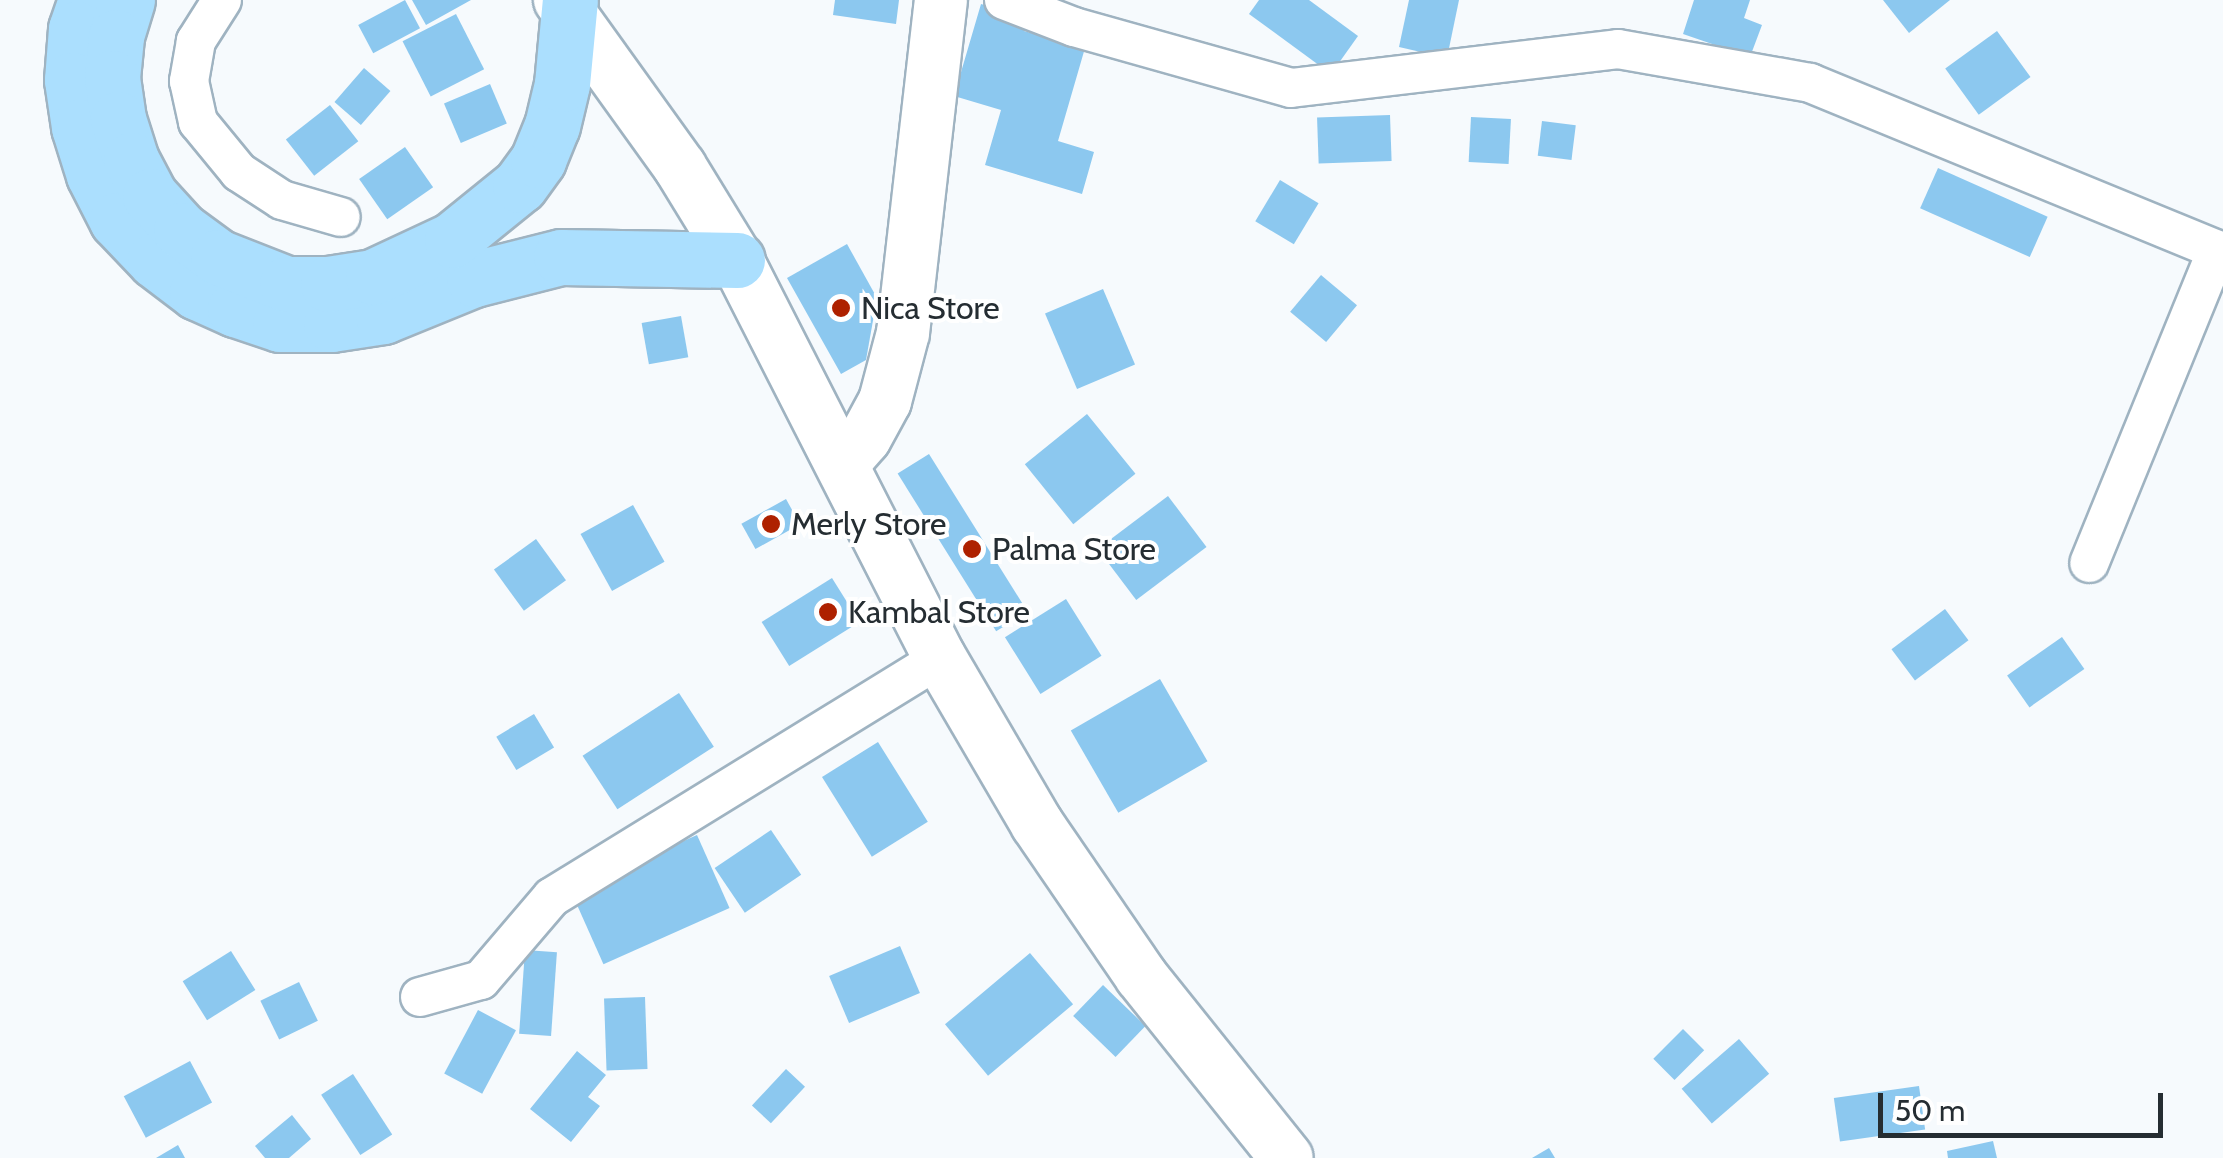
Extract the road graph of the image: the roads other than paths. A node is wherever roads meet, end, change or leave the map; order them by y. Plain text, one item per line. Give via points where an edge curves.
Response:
1 (86, 0) edge
2 (128, 0) edge
3 (222, 0) edge
4 (941, 0) edge
5 (1004, 0) edge
6 (567, 5) edge
7 (341, 217) dead end
8 (737, 260) junction
9 (421, 279) junction
10 (844, 463) junction
11 (2089, 563) dead end
12 (940, 658) junction
13 (420, 997) dead end
14 (1287, 1158) edge

1 - 9 main road via 72,80 79,127 117,220 155,260 197,292 280,324 383,316
2 - 9 main road via 114,51 118,118 150,196 182,230 218,257 287,284
3 - 7 street via 196,41 189,81 198,122 240,172 282,200
4 - 10 main road via 903,332 884,401
5 - 11 street via 1074,27 1290,88 1618,49 1810,83 2217,250
6 - 8 main road
6 - 9 main road via 562,84 538,160
8 - 9 main road via 562,257
8 - 10 main road
10 - 12 main road
12 - 13 street via 552,896 481,980
12 - 14 main road via 1089,906

